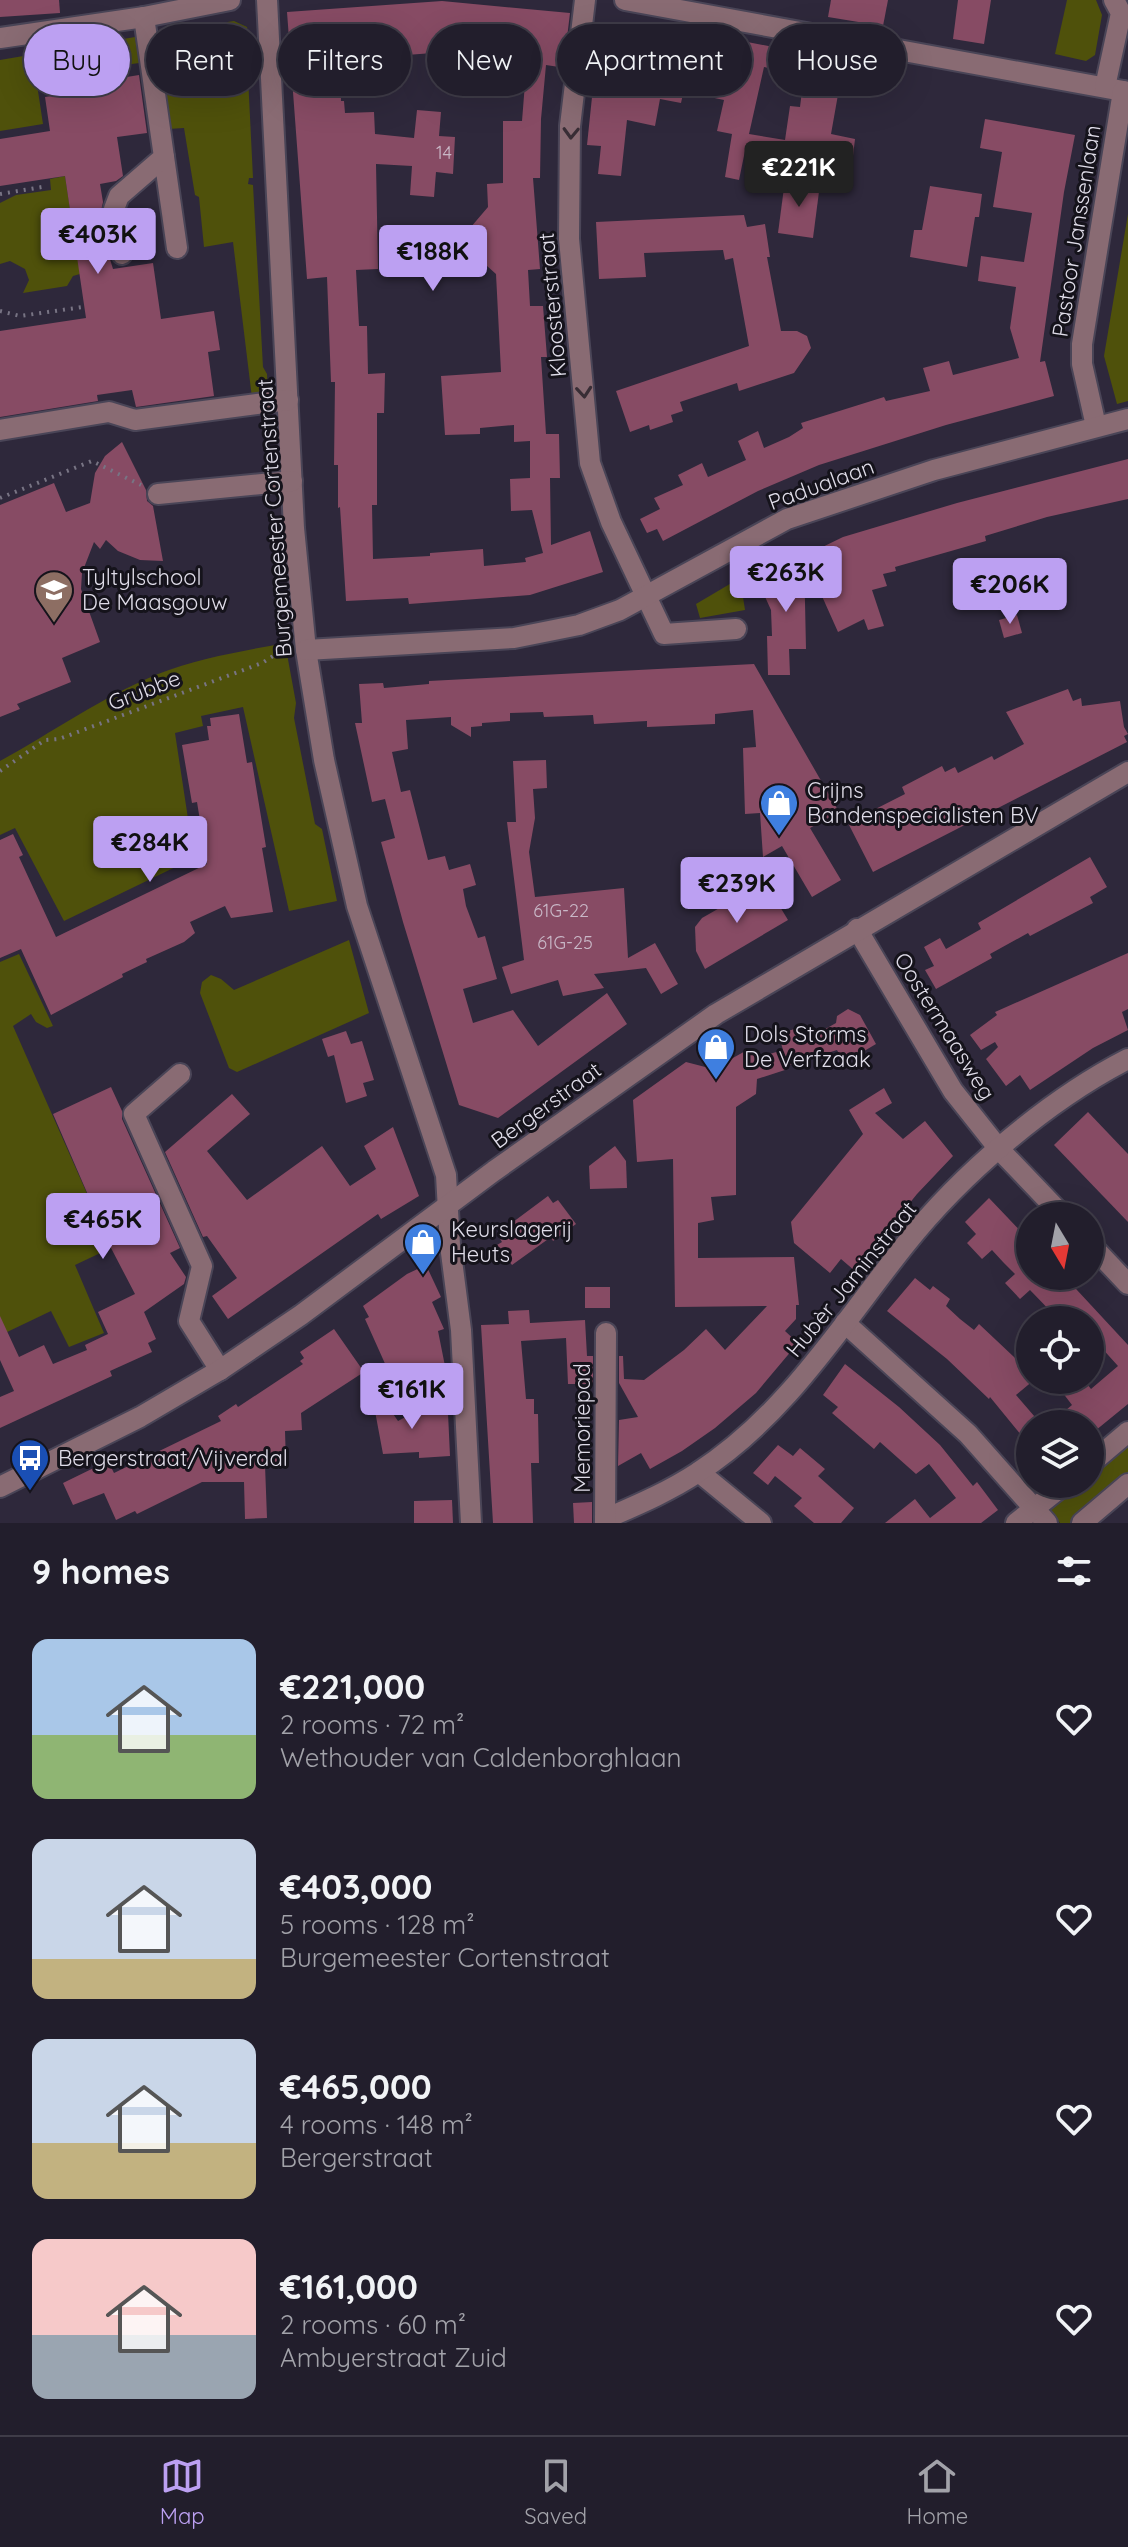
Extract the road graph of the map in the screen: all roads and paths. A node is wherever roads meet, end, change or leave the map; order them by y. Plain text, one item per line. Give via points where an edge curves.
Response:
1 (230, 0) edge
2 (267, 0) edge
3 (585, 0) edge
4 (625, 0) edge
5 (1121, 8) edge
6 (144, 17) junction
7 (0, 38) edge
8 (1119, 90) edge
9 (164, 157) junction
10 (42, 187) dead end
11 (0, 194) edge
12 (177, 248) dead end
13 (122, 254) dead end
14 (83, 307) dead end
15 (0, 311) edge
16 (20, 316) junction
17 (21, 323) dead end
18 (288, 400) junction
19 (1128, 419) edge
20 (1096, 426) junction
21 (0, 430) edge
22 (292, 481) junction
23 (158, 494) joint
24 (0, 498) edge
25 (646, 595) junction
26 (736, 629) dead end
27 (306, 650) junction
28 (0, 771) edge
29 (1128, 772) edge
30 (857, 929) junction
31 (1128, 1059) edge
32 (180, 1074) dead end
33 (999, 1149) junction
34 (1050, 1202) edge
35 (448, 1205) junction
36 (1104, 1259) edge
37 (1128, 1284) edge
38 (845, 1323) junction
39 (606, 1333) dead end
40 (220, 1370) junction
41 (1128, 1432) edge
42 (1104, 1452) edge
43 (699, 1472) junction
44 (1128, 1484) edge
45 (0, 1487) edge
46 (1054, 1498) edge
47 (1041, 1516) edge
48 (605, 1521) edge
49 (471, 1523) edge
50 (761, 1523) edge
51 (1016, 1523) edge
52 (1082, 1523) edge

1 - 6 street
2 - 18 street, Burgemeester Cortenstraat
3 -> 25 street, Kloosterstraat via 570,126 569,239 590,463
4 - 8 street
5 - 8 street, Pastoor Janssenlaan
6 - 7 street
6 - 9 street
8 - 20 street, Pastoor Janssenlaan via 1082,344
9 - 12 street
9 - 13 street via 119,196 114,209
10 - 11 path
14 - 16 path
15 - 16 path
16 - 17 path
18 - 21 street via 135,420 109,412
18 - 22 street, Burgemeester Cortenstraat
19 - 20 street, Padualaan
20 - 25 street, Padualaan via 934,470 787,519
22 - 23 street
22 - 27 street, Burgemeester Cortenstraat
23 - 24 path via 92,461
25 - 26 street, Kloosterstraat via 664,634
25 - 27 street, Padualaan via 599,619 533,635
27 - 28 path, Grubbe via 278,653 84,730 45,740
27 - 35 street, Burgemeester Cortenstraat via 357,906 443,1163
29 - 30 street, Bergerstraat
30 - 33 street, Oostermaasweg via 943,1075
30 - 35 street, Bergerstraat via 716,1014
31 - 33 street, Hubèr Jaminstraat via 1087,1082
32 - 40 street via 134,1114 202,1266 189,1321
33 - 34 street, Oostermaasweg
33 - 38 street, Hubèr Jaminstraat via 907,1242
35 - 40 street, Bergerstraat
35 - 49 street, Burgemeester Cortenstraat
36 - 37 street
38 - 43 street, Hubèr Jaminstraat via 776,1406
38 - 47 street via 968,1434
39 - 48 street, Memoriepad
40 - 45 street, Bergerstraat
41 - 42 street
43 - 48 street, Hubèr Jaminstraat
43 - 50 street
44 - 52 street
46 - 47 street
47 - 51 street

